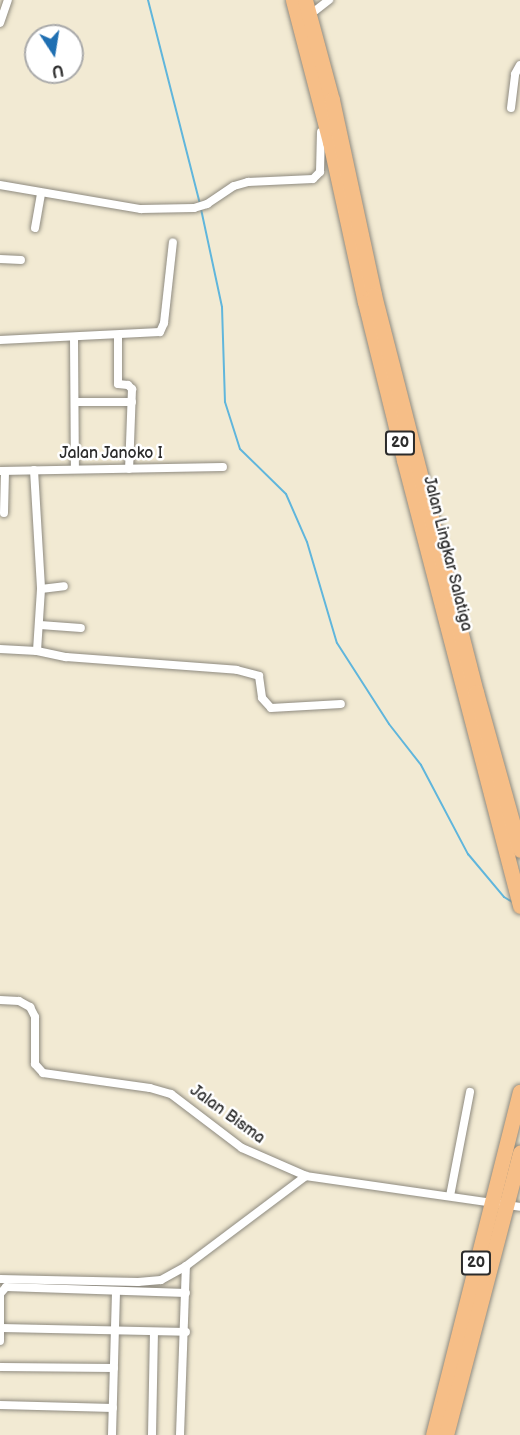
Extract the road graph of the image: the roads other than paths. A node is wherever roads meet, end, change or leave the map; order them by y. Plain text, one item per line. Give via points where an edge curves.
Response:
1 (8, 0) edge
2 (293, 0) edge
3 (329, 0) edge
4 (308, 7) edge
5 (0, 23) edge
6 (313, 51) junction
7 (520, 65) edge
8 (326, 101) junction
9 (514, 102) edge
10 (0, 185) edge
11 (41, 194) junction
12 (35, 228) dead end
13 (173, 242) dead end
14 (0, 259) edge
15 (21, 260) dead end
16 (118, 336) junction
17 (74, 338) junction
18 (0, 340) edge
19 (75, 402) junction
20 (132, 402) junction
21 (223, 467) dead end
22 (75, 468) junction
23 (34, 470) junction
24 (129, 470) junction
25 (2, 471) edge
26 (4, 513) dead end
27 (64, 586) dead end
28 (41, 589) junction
29 (40, 625) junction
30 (81, 628) dead end
31 (0, 649) edge
32 (37, 651) junction
33 (340, 704) dead end
34 (520, 850) edge
35 (520, 906) edge
36 (0, 1000) edge
37 (470, 1092) dead end
38 (520, 1092) edge
39 (520, 1153) edge
40 (306, 1176) junction
41 (450, 1196) junction
42 (493, 1203) junction
43 (514, 1206) edge
44 (186, 1266) junction
45 (0, 1279) edge
46 (116, 1291) junction
47 (186, 1293) junction
48 (1, 1328) edge
49 (115, 1330) junction
50 (154, 1332) junction
51 (186, 1332) junction
52 (0, 1341) edge
53 (0, 1367) edge
54 (114, 1368) junction
55 (0, 1405) edge
56 (113, 1407) junction
57 (112, 1435) edge
58 (152, 1435) edge
59 (180, 1435) edge
60 (433, 1435) edge
61 (446, 1435) edge

1 - 5 street
2 - 6 highway, Jalan Lingkar Salatiga / 20
3 - 4 street
4 - 6 highway, Jalan Lingkar Salatiga / 20
6 - 8 highway, Jalan Lingkar Salatiga / 20
7 - 9 street via 515,74
8 - 11 street via 320,172 313,179 248,182 194,208 141,209
8 - 34 highway, Jalan Lingkar Salatiga / 20
8 - 35 highway, Jalan Lingkar Salatiga / 20 via 365,302
10 - 11 street
11 - 12 street
13 - 16 street via 163,328 157,334
14 - 15 street
16 - 17 street
16 - 20 street via 118,384 131,387
17 - 18 street
17 - 19 street
19 - 20 street
19 - 22 street
20 - 24 street
21 - 24 street, Jalan Janoko I
22 - 23 street, Jalan Janoko I
22 - 24 street, Jalan Janoko I
23 - 25 street, Jalan Janoko I
23 - 28 street
25 - 26 street
27 - 28 street
28 - 29 street
29 - 30 street
29 - 32 street
31 - 32 street
32 - 33 street via 66,657 255,673 259,676 262,698 272,708
36 - 40 street, Jalan Bisma via 19,1001 30,1007 35,1017 35,1064 43,1073 171,1094 242,1148
37 - 41 street
38 - 42 highway, 20
39 - 43 highway, 20
40 - 41 street, Jalan Bisma
40 - 44 street
41 - 42 street, Jalan Bisma
42 - 43 street, Jalan Bisma
42 - 60 highway, 20
43 - 61 highway, 20 via 455,1391
44 - 45 street via 169,1277 150,1282
44 - 47 street
46 - 47 street
46 - 48 street via 6,1287 0,1294
46 - 49 street
47 - 51 street
48 - 49 street
48 - 52 street
49 - 50 street
49 - 54 street
50 - 51 street
50 - 58 street
51 - 59 street
53 - 54 street
54 - 56 street
55 - 56 street
56 - 57 street

